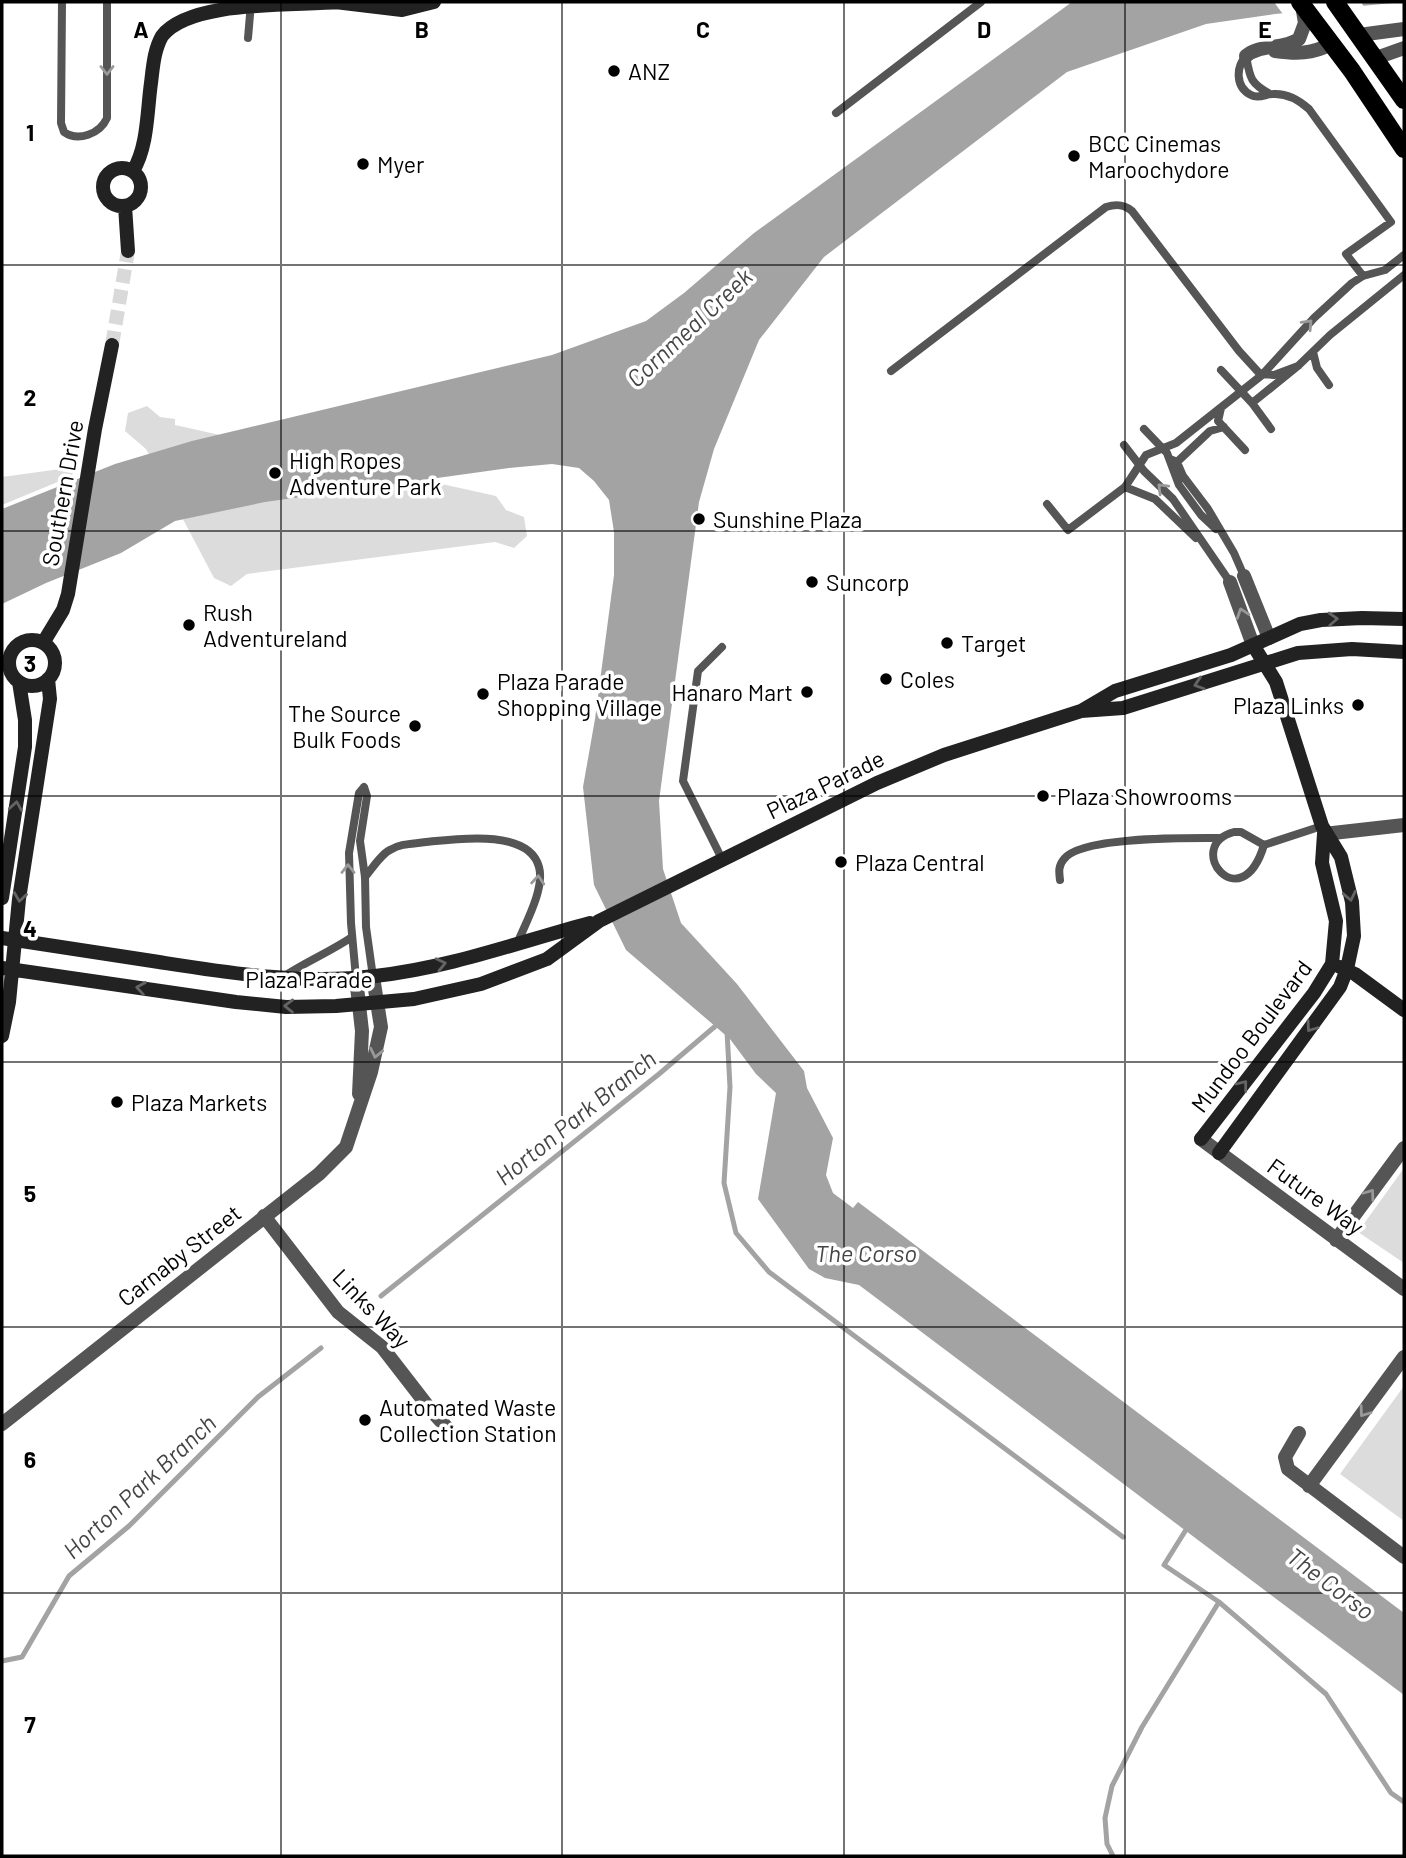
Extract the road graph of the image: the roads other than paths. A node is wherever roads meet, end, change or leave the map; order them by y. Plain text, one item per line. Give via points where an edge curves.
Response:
1 (62, 2) edge
2 (107, 2) edge
3 (337, 2) edge
4 (434, 2) edge
5 (981, 2) edge
6 (251, 3) edge
7 (1340, 9) edge
8 (1305, 12) edge
9 (1404, 29) edge
10 (1359, 35) junction
11 (248, 38) dead end
12 (1331, 44) junction
13 (1404, 48) edge
14 (1265, 50) junction
15 (1246, 56) joint
16 (1376, 58) junction
17 (1404, 100) edge
18 (836, 113) dead end
19 (1404, 149) edge
20 (133, 171) junction
21 (125, 206) junction
22 (128, 251) tunnel mouth
23 (1404, 255) edge
24 (1404, 275) edge
25 (1363, 276) junction
26 (112, 345) tunnel mouth
27 (1313, 352) junction
28 (1298, 366) junction
29 (1221, 370) dead end
30 (891, 371) dead end
31 (1262, 375) junction
32 (1329, 385) dead end
33 (1240, 392) junction
34 (1252, 403) junction
35 (1223, 405) junction
36 (1224, 427) junction
37 (1144, 429) dead end
38 (1271, 429) dead end
39 (1124, 445) dead end
40 (1164, 448) junction
41 (1245, 450) dead end
42 (1174, 461) junction
43 (1139, 465) junction
44 (1125, 487) junction
45 (1047, 504) dead end
46 (1210, 553) junction
47 (1244, 576) joint
48 (1230, 582) joint
49 (1404, 619) edge
50 (1269, 638) junction
51 (43, 643) junction
52 (1253, 645) junction
53 (722, 647) dead end
54 (1404, 653) edge
55 (1269, 663) junction
56 (48, 679) junction
57 (19, 682) junction
58 (1081, 711) junction
59 (1404, 825) edge
60 (1323, 830) junction
61 (1220, 838) junction
62 (1264, 845) junction
63 (723, 860) junction
64 (365, 877) junction
65 (1060, 880) dead end
66 (2, 898) edge
67 (599, 920) junction
68 (352, 937) junction
69 (9, 939) edge
70 (517, 944) junction
71 (1332, 964) junction
72 (7, 969) edge
73 (1347, 969) junction
74 (373, 977) junction
75 (280, 978) junction
76 (356, 978) junction
77 (376, 1003) junction
78 (358, 1005) junction
79 (1404, 1010) edge
80 (2, 1036) edge
81 (359, 1102) junction
82 (1201, 1139) joint
83 (1404, 1148) edge
84 (1219, 1153) junction
85 (264, 1216) junction
86 (1336, 1240) junction
87 (1404, 1289) edge
88 (1404, 1357) edge
89 (2, 1424) edge
90 (449, 1430) dead end
91 (1299, 1433) dead end
92 (1309, 1486) junction
93 (1404, 1557) edge

2 -> 1 lane via 107,118 97,131 78,137 66,134 61,123
3 - 4 street via 402,10
3 - 6 street
5 - 18 lane
6 - 11 lane
6 - 20 street via 192,10 162,36 153,62 140,158
7 - 10 main road
7 - 12 main road via 1340,29
8 - 12 main road
8 - 14 street via 1299,39
9 - 10 street
10 - 12 main road
10 - 16 main road
12 - 14 street via 1304,54
12 - 16 main road
12 - 19 main road
13 - 16 street
14 - 15 street
15 - 25 lane via 1251,79 1259,88 1292,97 1309,109 1391,222 1346,254
16 - 17 main road
20 - 21 street via 141,190 136,201
20 - 21 street via 115,169 104,184 109,200
21 - 22 street
23 - 25 lane via 1385,270
24 - 27 lane
31 -> 25 lane via 1314,318
26 - 51 street, Southern Drive via 64,610
27 - 28 lane
27 - 32 lane
28 - 31 lane
28 - 34 lane
29 - 33 lane
30 - 31 lane via 1106,207 1121,205 1132,211
31 - 33 lane
33 - 34 lane
33 - 35 lane
34 - 38 lane
35 - 36 lane via 1217,418
35 - 40 lane
36 - 41 lane
36 - 42 lane via 1210,430
37 - 40 lane
39 - 43 lane
40 - 42 lane
40 - 43 lane via 1149,452
42 - 47 lane via 1205,504
43 - 44 lane
46 -> 43 lane via 1173,499
44 - 45 lane via 1068,530
44 - 46 lane via 1158,502
46 - 48 lane
47 - 50 street
52 -> 48 street
50 -> 49 street, Plaza Parade via 1314,621
50 - 52 street, Plaza Parade
50 - 55 street
51 - 56 street via 54,660
51 - 57 street via 27,641 14,648 10,670
52 - 55 street
52 - 58 street, Plaza Parade via 1115,691
53 - 63 lane via 698,671 683,780
54 - 55 street, Plaza Parade via 1314,651
55 -> 58 street, Plaza Parade via 1123,708
55 - 60 street
56 - 57 street via 37,685
56 -> 69 street via 50,699
66 -> 57 street via 25,747
58 - 63 street, Plaza Parade via 908,769
59 - 60 street
60 - 62 lane
60 - 71 street, Mundoo Boulevard via 1322,863 1336,921
60 -> 73 street, Mundoo Boulevard via 1341,857 1352,902 1354,936
61 - 62 lane via 1241,832
61 - 62 lane via 1213,852 1215,866 1234,878 1255,869
61 - 65 lane via 1086,847 1064,858
63 - 67 street, Plaza Parade
68 -> 64 lane via 348,853 364,787 367,796 360,841
70 -> 64 lane via 534,909 540,871 532,856 513,844 456,838 407,843 387,851
64 - 74 lane
67 - 70 street, Plaza Parade
67 - 77 street, Plaza Parade via 547,959 508,974 414,999
68 - 75 lane
68 - 76 lane
69 - 72 street
69 - 75 street, Plaza Parade
74 -> 70 street, Plaza Parade
71 - 73 street
82 -> 71 street, Mundoo Boulevard
78 -> 72 street, Plaza Parade via 286,1007 236,1002
72 - 80 street
73 - 79 street
73 -> 84 street, Mundoo Boulevard via 1340,987
74 - 76 street, Plaza Parade
74 - 77 street, Carnaby Street
75 - 76 street, Plaza Parade
76 - 78 street, Carnaby Street
77 - 78 street, Plaza Parade
77 -> 81 street, Carnaby Street via 381,1027 372,1072
78 - 81 street, Carnaby Street via 362,1031
81 - 85 street, Carnaby Street via 345,1147 319,1174
82 - 84 street, Future Way
86 -> 83 street
84 - 86 street, Future Way
85 - 89 street, Carnaby Street
85 - 90 street, Links Way via 338,1312 382,1347
86 - 87 street, Future Way
88 -> 92 street
91 - 92 street via 1285,1457 1288,1469
92 - 93 street

